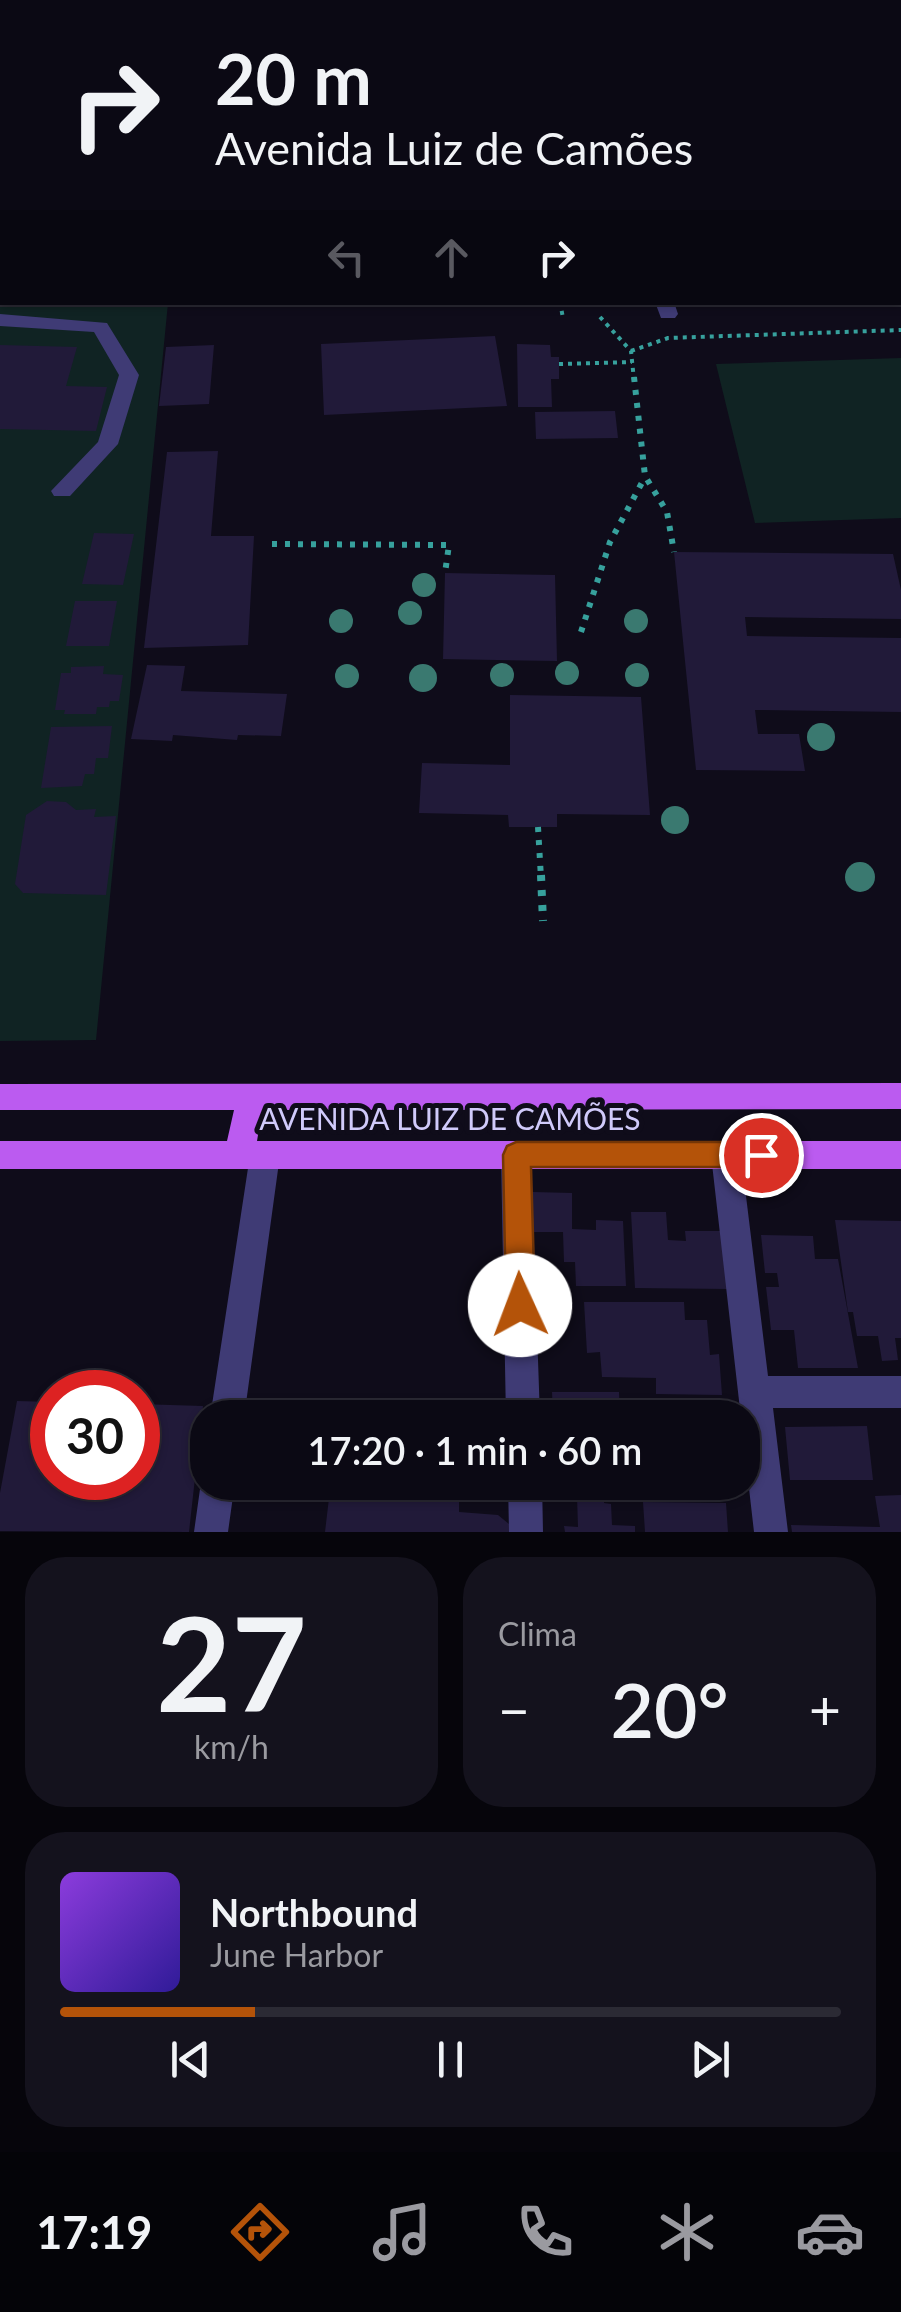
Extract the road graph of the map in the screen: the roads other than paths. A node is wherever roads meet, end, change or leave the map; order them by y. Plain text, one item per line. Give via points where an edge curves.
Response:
1 (0, 320) edge
2 (62, 492) dead end
3 (298, 1096) junction
4 (901, 1096) edge
5 (0, 1097) edge
6 (0, 1155) edge
7 (253, 1155) junction
8 (516, 1155) junction
9 (726, 1155) junction
10 (901, 1155) edge
11 (754, 1392) junction
12 (901, 1392) edge
13 (229, 1400) edge
14 (523, 1400) edge
15 (215, 1500) edge
16 (525, 1500) edge
17 (211, 1532) edge
18 (526, 1532) edge
19 (771, 1532) edge

1 - 2 street via 100,327 129,375 108,444
3 - 4 main road, AVENIDA LUIZ DE CAMÕES
3 - 5 main road, AVENIDA LUIZ DE CAMÕES
3 - 7 main road via 268,1100 246,1115
6 - 7 main road, AVENIDA LUIZ DE CAMÕES
7 - 8 main road, AVENIDA LUIZ DE CAMÕES
7 - 13 street
8 - 9 main road, AVENIDA LUIZ DE CAMÕES
8 - 14 street
9 - 10 main road, AVENIDA LUIZ DE CAMÕES
9 - 11 street
11 - 12 street
11 - 19 street
15 - 17 street
16 - 18 street

